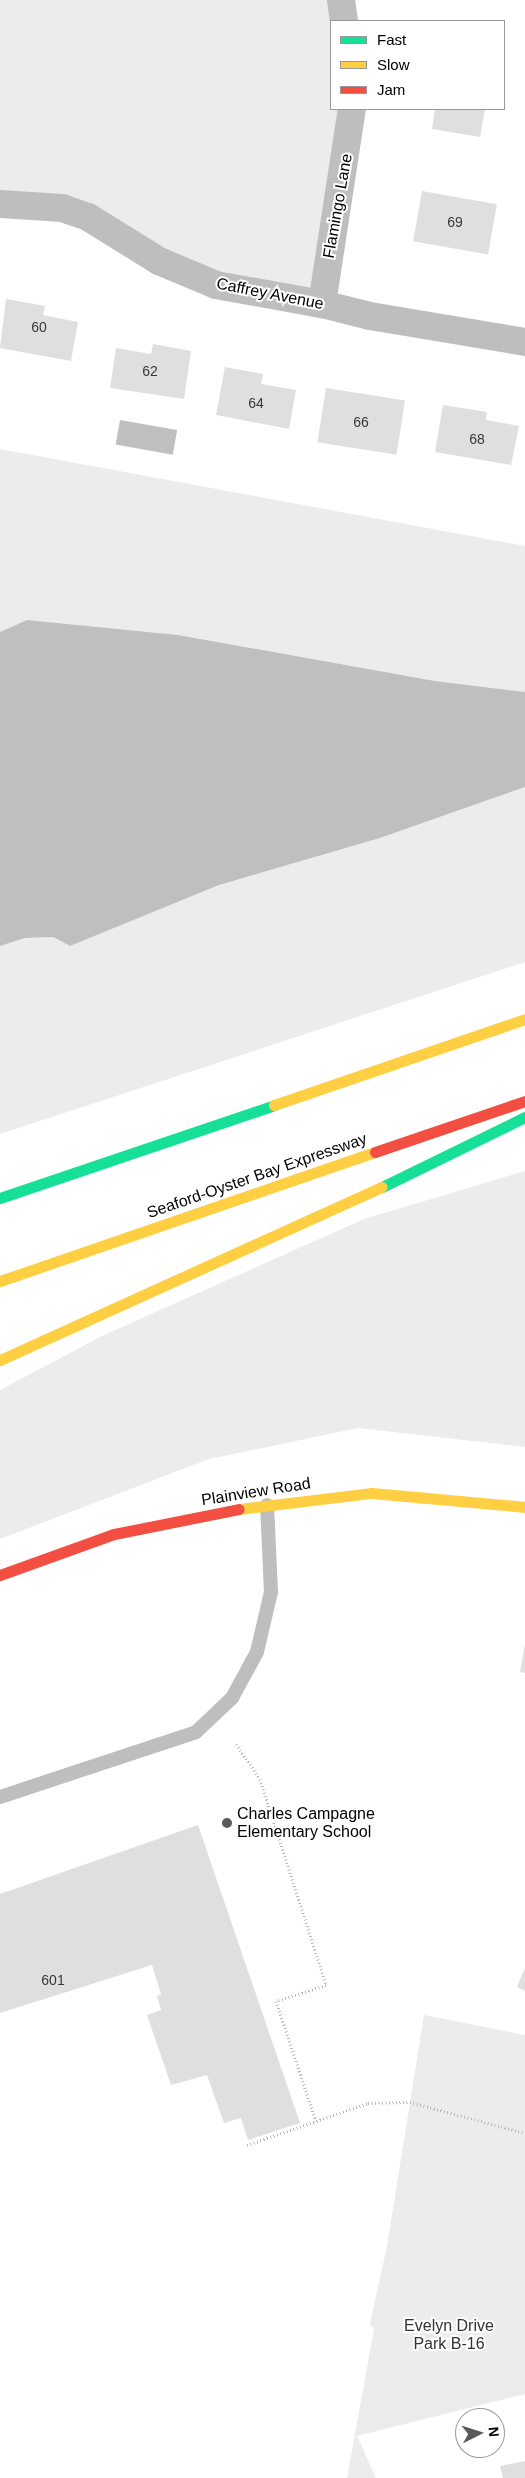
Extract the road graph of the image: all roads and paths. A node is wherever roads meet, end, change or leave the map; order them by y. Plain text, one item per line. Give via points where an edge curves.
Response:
1 (341, 0) edge
2 (344, 20) edge
3 (352, 110) edge
4 (0, 204) edge
5 (322, 304) junction
6 (525, 342) edge
7 (525, 1019) edge
8 (525, 1101) edge
9 (525, 1117) edge
10 (124, 1155) junction
11 (19, 1178) dead end
12 (0, 1198) edge
13 (0, 1281) edge
14 (0, 1360) edge
15 (267, 1505) junction
16 (525, 1507) edge
17 (0, 1575) edge
18 (236, 1744) dead end
19 (0, 1797) edge
20 (316, 2121) junction
21 (525, 2133) edge
22 (247, 2145) dead end

1 - 2 street
3 - 5 street, Flamingo Lane
4 - 5 street, Caffrey Avenue via 62,208 88,217 160,261 216,285
5 - 6 street, Caffrey Avenue via 370,316
7 - 10 main road
8 - 13 main road, Seaford-Oyster Bay Expressway
9 - 14 main road via 360,1198 202,1266
10 - 11 main road
10 - 12 main road
15 - 16 main road, Plainview Road via 372,1493
15 - 17 main road, Plainview Road via 114,1534
15 - 19 lane via 271,1592 257,1652 232,1698 196,1732
18 - 20 path via 260,1778 326,1985 276,2001
20 - 21 path via 368,2104 410,2102
20 - 22 path

